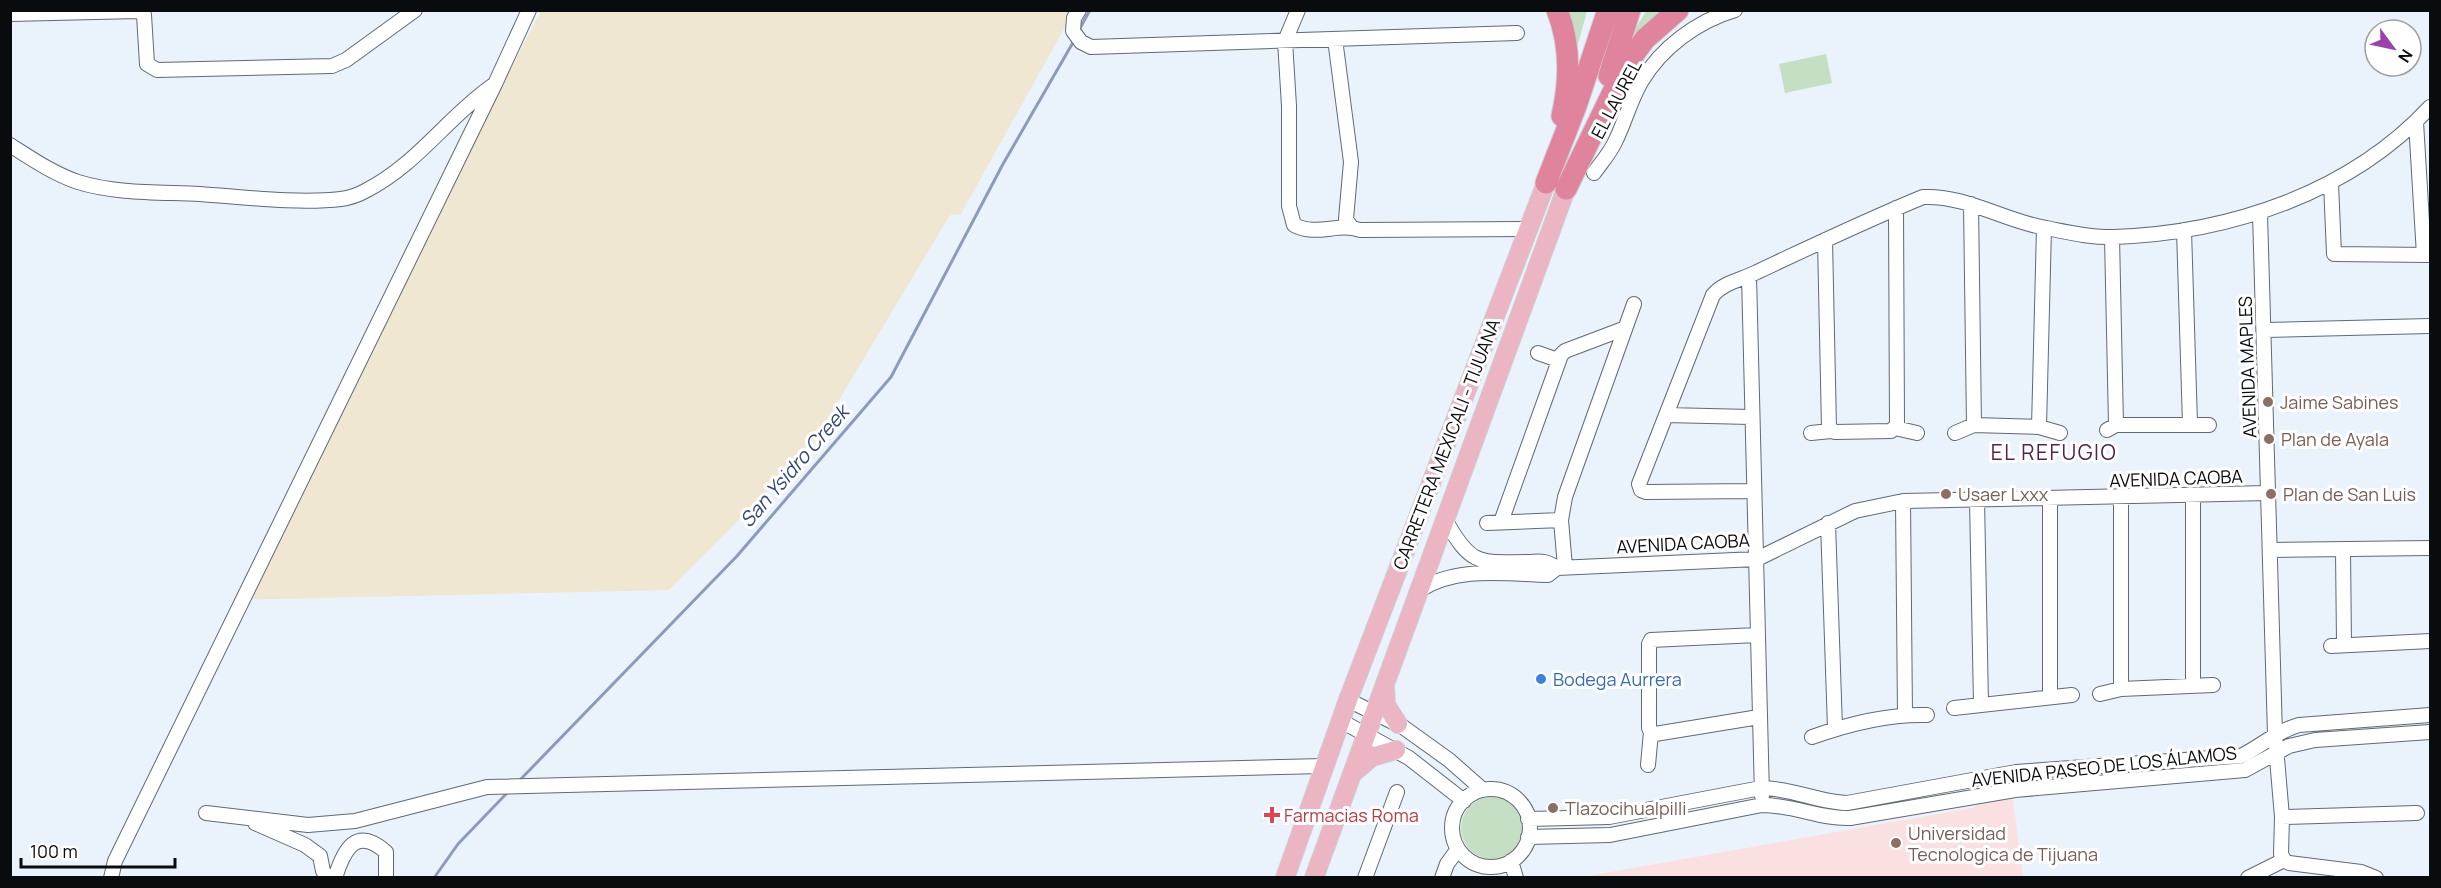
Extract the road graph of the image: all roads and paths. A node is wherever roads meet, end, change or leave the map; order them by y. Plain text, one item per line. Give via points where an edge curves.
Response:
1 (415, 10) edge
2 (529, 10) edge
3 (1079, 10) edge
4 (1298, 10) edge
5 (1557, 10) edge
6 (1608, 10) edge
7 (1630, 10) edge
8 (1678, 10) edge
9 (1735, 10) edge
10 (142, 12) edge
11 (10, 14) edge
12 (1517, 33) dead end
13 (1335, 39) junction
14 (1285, 41) junction
15 (495, 84) junction
16 (2430, 106) edge
17 (2416, 122) junction
18 (10, 145) edge
19 (1594, 172) dead end
20 (1546, 183) junction
21 (2331, 183) junction
22 (1566, 189) junction
23 (1971, 204) junction
24 (1896, 208) junction
25 (2260, 214) junction
26 (1351, 227) junction
27 (2044, 228) junction
28 (1528, 229) junction
29 (2184, 230) junction
30 (2112, 237) junction
31 (1824, 240) junction
32 (2427, 255) edge
33 (1749, 276) junction
34 (1634, 304) dead end
35 (2430, 326) edge
36 (1623, 329) junction
37 (2264, 330) junction
38 (1538, 353) dead end
39 (1558, 360) junction
40 (1666, 416) junction
41 (1751, 417) junction
42 (2190, 424) junction
43 (1974, 425) junction
44 (2209, 425) dead end
45 (2039, 427) junction
46 (1895, 428) junction
47 (1831, 431) junction
48 (1811, 433) dead end
49 (1917, 433) dead end
50 (1956, 433) dead end
51 (2060, 433) dead end
52 (1753, 491) junction
53 (2268, 493) junction
54 (2193, 496) junction
55 (2121, 497) junction
56 (2050, 498) junction
57 (1977, 499) junction
58 (1903, 501) junction
59 (1561, 520) junction
60 (1446, 521) junction
61 (1828, 523) junction
62 (2430, 548) edge
63 (2270, 550) junction
64 (2343, 550) junction
65 (1757, 559) junction
66 (1561, 567) junction
67 (1420, 590) junction
68 (1757, 635) junction
69 (2430, 641) edge
70 (1385, 684) junction
71 (2193, 685) junction
72 (2212, 685) dead end
73 (2121, 689) junction
74 (2100, 694) dead end
75 (2072, 695) dead end
76 (2050, 697) junction
77 (1348, 700) junction
78 (1981, 704) junction
79 (1954, 708) dead end
80 (1375, 713) junction
81 (1905, 715) junction
82 (1927, 715) dead end
83 (2430, 715) edge
84 (1759, 717) junction
85 (1341, 721) junction
86 (1398, 724) junction
87 (1834, 728) junction
88 (1651, 732) junction
89 (2430, 732) edge
90 (1367, 734) junction
91 (2275, 735) junction
92 (1812, 737) dead end
93 (1396, 750) junction
94 (2276, 754) junction
95 (1648, 765) dead end
96 (1324, 766) junction
97 (1351, 775) junction
98 (1761, 788) junction
99 (1482, 790) junction
100 (1396, 792) dead end
101 (1464, 801) junction
102 (1762, 805) junction
103 (206, 813) dead end
104 (2416, 813) dead end
105 (2282, 817) junction
106 (243, 818) junction
107 (1528, 819) junction
108 (1300, 835) junction
109 (1528, 837) junction
110 (1458, 849) junction
111 (2284, 860) junction
112 (1511, 861) junction
113 (1497, 872) edge
114 (111, 878) edge
115 (328, 878) edge
116 (335, 878) edge
117 (386, 878) edge
118 (1285, 878) edge
119 (1302, 878) edge
120 (1314, 878) edge
121 (1365, 878) edge
122 (1442, 878) edge
123 (1516, 878) edge
124 (2248, 878) edge
125 (2376, 878) edge

1 - 10 street via 355,55 332,66 157,70 147,64
2 - 15 street
3 - 14 street via 1073,31 1091,47
4 - 14 street
5 - 20 highway via 1568,72
6 - 20 highway, CARRETERA MEXICALI - TIJUANA
7 - 22 highway, CARRETERA MEXICALI - TIJUANA
8 - 22 highway via 1645,39 1626,65
9 - 19 street, EL LAUREL via 1683,37 1650,68 1615,144
10 - 11 street
12 - 13 street
13 - 14 street
13 - 26 street via 1351,162 1346,219
14 - 26 street via 1289,206 1294,225 1327,231
15 - 18 street via 394,173 366,191 342,199 108,189 78,182 42,166
15 - 114 street via 115,861
16 - 17 street
17 - 21 street
17 - 32 street
20 - 28 main road, CARRETERA MEXICALI - TIJUANA
21 - 25 street
21 - 32 street via 2334,254
22 - 60 main road, CARRETERA MEXICALI - TIJUANA
23 - 24 street via 1939,196 1923,197
23 - 27 street
23 - 43 street
24 - 31 street
24 - 46 street
25 - 29 street
25 - 37 street, AVENIDA MAPLES
26 - 28 street
27 - 30 street
27 - 45 street
28 - 77 main road, CARRETERA MEXICALI - TIJUANA
29 - 30 street
29 - 42 street
30 - 42 street via 2112,428
31 - 33 street
31 - 47 street
33 - 40 street via 1719,287 1713,295
33 - 41 street
34 - 36 street
35 - 37 street
36 - 39 street via 1565,351
36 - 59 street via 1565,497
37 - 53 street, AVENIDA MAPLES
38 - 39 street
39 - 59 street via 1494,522
40 - 41 street
40 - 52 street via 1639,484 1641,490
41 - 52 street
42 - 44 street
43 - 45 street
43 - 50 street
45 - 51 street
46 - 47 street
46 - 49 street
47 - 48 street
52 - 65 street
53 - 54 street, AVENIDA CAOBA
53 - 63 street, AVENIDA MAPLES
54 - 55 street, AVENIDA CAOBA
54 - 71 street
55 - 56 street, AVENIDA CAOBA
55 - 73 street
56 - 57 street, AVENIDA CAOBA
56 - 76 street
57 - 58 street, AVENIDA CAOBA
57 - 78 street
58 - 61 street, AVENIDA CAOBA via 1855,511
58 - 81 street
59 - 66 street
60 - 66 street via 1456,540 1472,557 1483,562 1548,561
60 - 67 main road, CARRETERA MEXICALI - TIJUANA
61 - 65 street, AVENIDA CAOBA
61 - 87 street
62 - 64 street
63 - 64 street
63 - 91 street, AVENIDA MAPLES
64 - 69 street via 2338,645
65 - 66 street, AVENIDA CAOBA
65 - 68 street
66 - 67 street via 1548,574 1446,577
67 - 70 main road, CARRETERA MEXICALI - TIJUANA
68 - 84 street
68 - 88 street via 1651,640
70 - 80 main road, CARRETERA MEXICALI - TIJUANA
70 - 86 main road via 1386,705
71 - 72 street
71 - 73 street
73 - 74 street
75 - 76 street
76 - 78 street
77 - 80 street
77 - 85 main road, CARRETERA MEXICALI - TIJUANA
78 - 79 street
80 - 86 street
80 - 90 main road, CARRETERA MEXICALI - TIJUANA
81 - 82 street
81 - 87 street
83 - 91 street, AVENIDA PASEO DE LOS ÁLAMOS via 2299,725
84 - 88 street
84 - 98 street
85 - 90 street
85 - 96 main road, CARRETERA MEXICALI - TIJUANA
86 - 99 street via 1449,760
87 - 92 street
88 - 95 street
89 - 94 street, AVENIDA PASEO DE LOS ÁLAMOS via 2315,740 2289,746
90 - 93 street
90 - 97 main road, CARRETERA MEXICALI - TIJUANA
91 - 94 street, AVENIDA MAPLES
91 - 98 street, AVENIDA PASEO DE LOS ÁLAMOS via 2241,756 2016,772 1847,803 1779,788
93 - 97 main road via 1372,757
93 - 101 street
94 - 102 street, AVENIDA PASEO DE LOS ÁLAMOS via 2245,770 2015,790 1850,818 1837,819 1784,805
94 - 105 street, AVENIDA MAPLES
96 - 106 street via 487,787 355,821 308,825
96 - 108 main road, CARRETERA MEXICALI - TIJUANA
97 - 120 main road, CARRETERA MEXICALI - TIJUANA
98 - 102 street
98 - 107 street, AVENIDA PASEO DE LOS ÁLAMOS via 1609,818
99 - 101 street
99 - 107 street via 1506,792 1524,808
100 - 121 street
101 - 110 street via 1453,819
102 - 109 street, AVENIDA PASEO DE LOS ÁLAMOS via 1610,835
103 - 106 street
104 - 105 street
105 - 111 street, AVENIDA MAPLES
106 - 115 street via 313,850 320,856
107 - 109 street
108 - 118 main road, CARRETERA MEXICALI - TIJUANA
108 - 119 main road via 1311,844
109 - 112 street via 1522,851
110 - 113 street via 1474,863
110 - 122 street
111 - 124 street
111 - 125 street via 2361,872
112 - 113 street
112 - 123 street
116 - 117 street via 348,847 366,840 386,852

